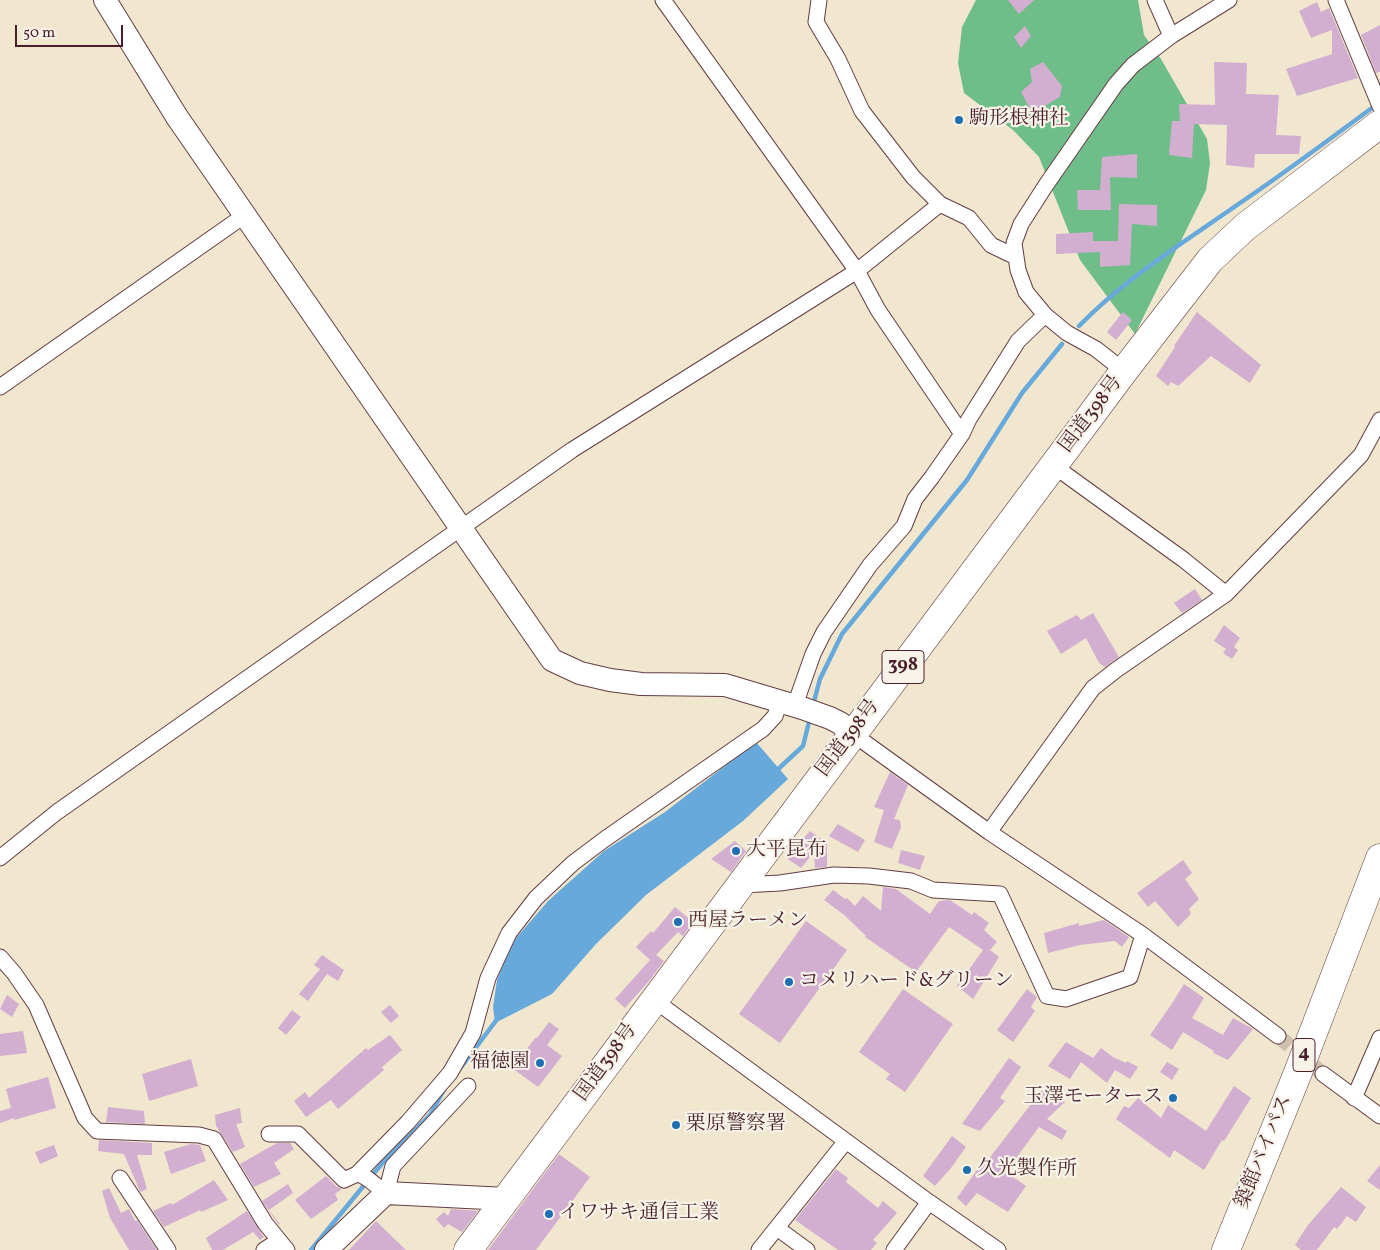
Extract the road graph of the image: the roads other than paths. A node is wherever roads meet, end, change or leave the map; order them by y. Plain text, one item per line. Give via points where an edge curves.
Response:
1 (105, 0) edge
2 (663, 0) edge
3 (819, 0) edge
4 (1155, 0) edge
5 (1229, 0) edge
6 (1336, 0) edge
7 (1171, 36) junction
8 (1380, 106) edge
9 (1380, 124) edge
10 (940, 204) junction
11 (245, 215) junction
12 (1016, 258) junction
13 (858, 271) junction
14 (1045, 314) junction
15 (1124, 371) junction
16 (0, 387) edge
17 (1380, 420) edge
18 (962, 434) junction
19 (1054, 466) junction
20 (461, 529) junction
21 (1226, 594) junction
22 (792, 705) junction
23 (853, 734) junction
24 (989, 832) junction
25 (0, 858) edge
26 (1380, 858) edge
27 (742, 885) junction
28 (1143, 935) junction
29 (0, 957) edge
30 (654, 1000) junction
31 (1278, 1036) tunnel mouth
32 (1380, 1038) edge
33 (1323, 1074) tunnel mouth
34 (468, 1086) dead end
35 (1354, 1098) junction
36 (1380, 1116) edge
37 (269, 1134) dead end
38 (846, 1141) junction
39 (360, 1175) junction
40 (120, 1178) dead end
41 (381, 1190) junction
42 (507, 1199) junction
43 (929, 1202) junction
44 (777, 1228) junction
45 (282, 1245) edge
46 (168, 1250) edge
47 (264, 1250) edge
48 (326, 1250) edge
49 (468, 1250) edge
50 (759, 1250) edge
51 (807, 1250) edge
52 (894, 1250) edge
53 (998, 1250) edge
54 (1226, 1250) edge

1 - 11 street via 177,117
2 - 13 street
3 - 10 street via 816,22 862,111 913,177
4 - 7 street
5 - 7 street
6 - 8 street
7 - 12 street via 1133,65 1077,139 1022,224 1014,244
9 - 15 highway, 国道398号 / 398 via 1244,227 1210,260
10 - 12 street via 969,218 991,245
10 - 13 street
11 - 16 street
11 - 20 street
12 - 14 street via 1026,292
13 - 18 street via 878,310
13 - 20 street via 572,450
14 - 15 street via 1067,333 1096,349
14 - 18 street via 1018,341
15 - 19 highway, 国道398号 / 398
17 - 21 street via 1361,455
18 - 22 street via 915,499 904,526 870,565 824,632
19 - 21 street
19 - 23 highway, 国道398号 / 398
20 - 22 street via 552,660 580,673 610,680 642,684 725,685
20 - 25 street via 57,812
21 - 24 street via 1093,688
22 - 23 street via 840,722
22 - 39 street via 763,729 597,845 536,898 509,933 488,978 473,1033 450,1073
23 - 24 street
23 - 27 highway, 国道398号 / 398
24 - 28 street
26 - 54 highway, 築館バイパス / 4
27 - 28 street via 834,875 869,876 911,881 933,890 1000,894 1047,996 1066,1000 1130,977
27 - 30 highway, 国道398号 / 398
28 - 31 street
29 - 45 street via 36,1005 86,1118 97,1131 214,1139 249,1199
30 - 38 street
30 - 42 highway, 国道398号 / 398
32 - 35 street
33 - 35 street
34 - 41 street via 393,1166
35 - 36 street
37 - 39 street via 298,1134 344,1180
38 - 43 street
38 - 44 street
39 - 41 street
40 - 46 street
41 - 42 street
41 - 48 street
42 - 49 highway, 国道398号 / 398
43 - 52 street
43 - 53 street
44 - 50 street
44 - 51 street
45 - 47 street

